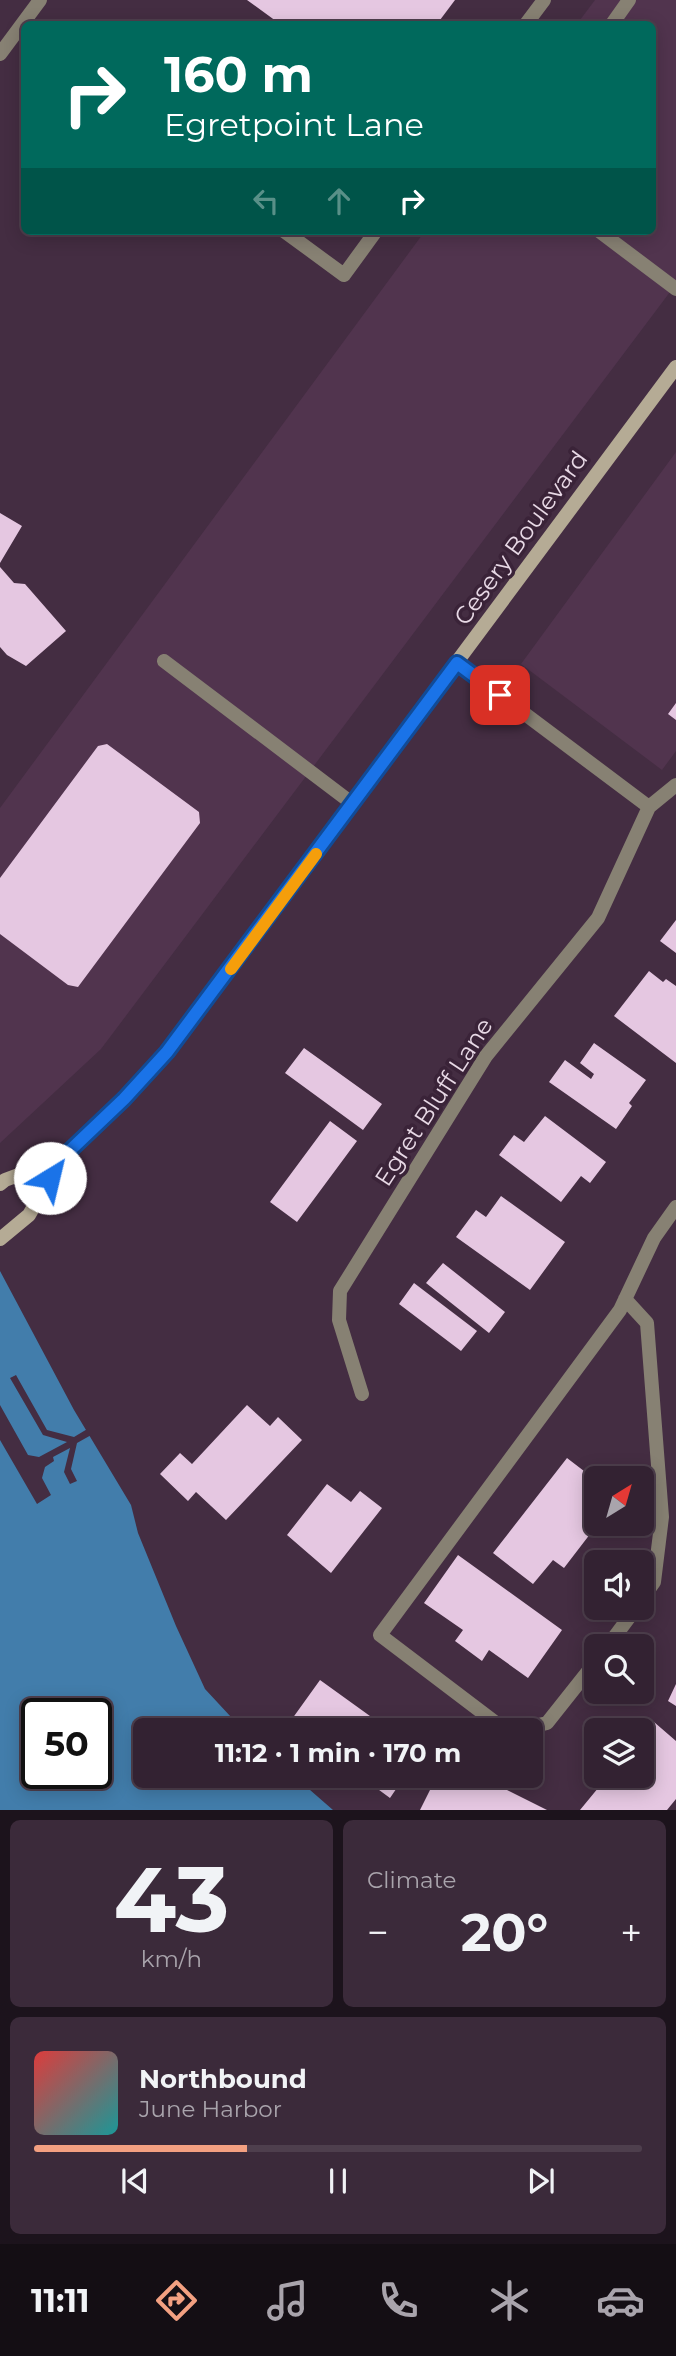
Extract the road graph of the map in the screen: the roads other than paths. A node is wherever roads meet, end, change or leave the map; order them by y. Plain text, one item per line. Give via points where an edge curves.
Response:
1 (40, 0) edge
2 (544, 0) edge
3 (629, 0) edge
4 (28, 21) edge
5 (528, 21) edge
6 (614, 21) edge
7 (20, 36) edge
8 (0, 54) edge
9 (289, 235) edge
10 (373, 235) edge
11 (604, 235) edge
12 (676, 289) edge
13 (676, 367) edge
14 (164, 661) dead end
15 (457, 663) junction
16 (676, 785) edge
17 (353, 804) junction
18 (649, 807) junction
19 (61, 1159) junction
20 (0, 1184) edge
21 (676, 1208) edge
22 (6, 1235) edge
23 (625, 1299) junction
24 (362, 1394) dead end
25 (654, 1582) edge
26 (584, 1676) edge

1 - 4 street
2 - 5 street
3 - 6 street
7 - 8 street
9 - 10 street via 344,275
11 - 12 street
13 - 15 main road, Cesery Boulevard
14 - 17 street
15 - 17 main road, Cesery Boulevard
15 - 18 street
16 - 18 street, Egret Bluff Lane
17 - 19 main road, Cesery Boulevard via 167,1052
18 - 24 street, Egret Bluff Lane via 598,918 486,1056 340,1291 339,1320
19 - 20 main road, Cesery Boulevard
19 - 22 main road, Cesery Boulevard via 29,1215
21 - 23 street via 654,1238
23 - 25 street via 647,1323 662,1517
23 - 26 street via 380,1635 496,1723 517,1730 547,1723

